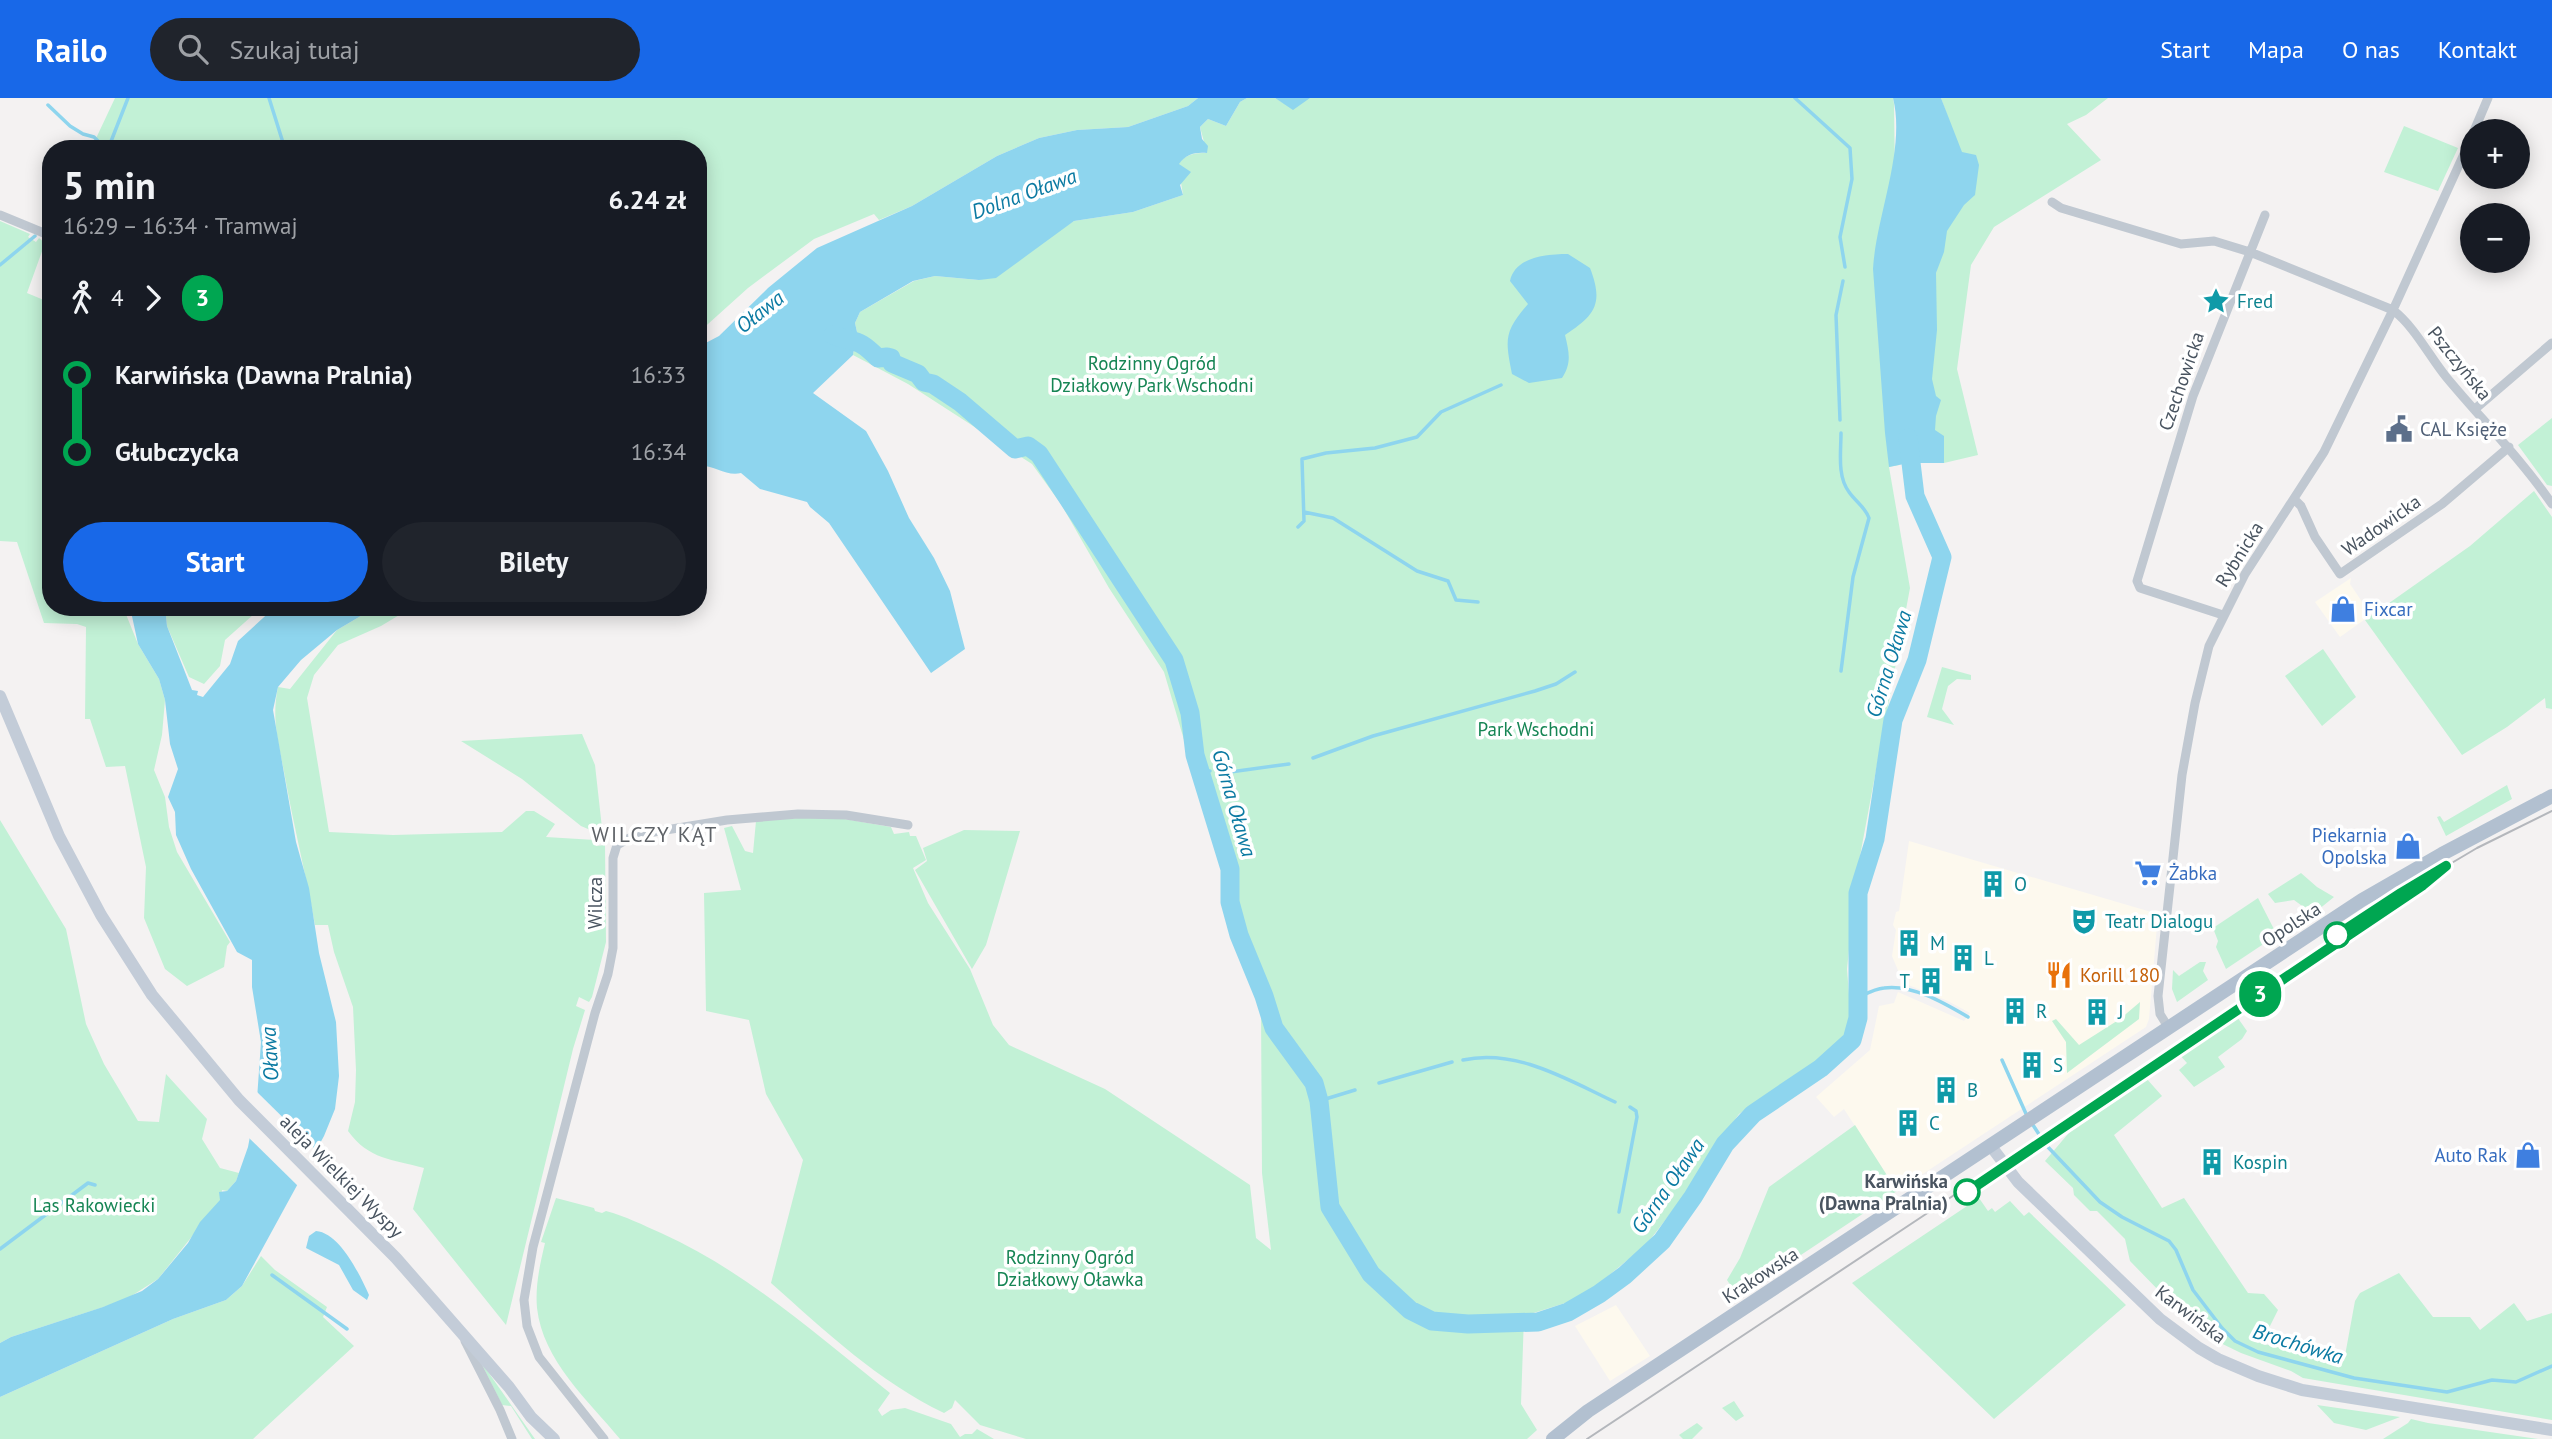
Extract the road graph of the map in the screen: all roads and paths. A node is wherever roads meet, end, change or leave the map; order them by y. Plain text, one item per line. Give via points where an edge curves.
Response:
1 (2488, 98) edge
2 (2479, 119) edge
3 (2460, 161) edge
4 (2052, 202) dead end
5 (0, 215) edge
6 (2265, 215) dead end
7 (42, 232) edge
8 (2250, 251) junction
9 (2393, 310) junction
10 (2552, 343) edge
11 (2475, 409) junction
12 (2509, 447) junction
13 (2294, 499) junction
14 (2552, 504) edge
15 (2223, 615) junction
16 (0, 696) edge
17 (2552, 796) edge
18 (908, 825) dead end
19 (2168, 1027) junction
20 (1990, 1145) junction
21 (459, 1330) junction
22 (531, 1418) junction
23 (2552, 1430) edge
24 (512, 1439) edge
25 (540, 1439) edge
26 (554, 1439) edge
27 (604, 1439) edge
28 (1553, 1439) edge

1 - 2 street, Rybnicka
3 - 9 street, Rybnicka
4 - 8 street via 2180,244 2214,241
5 - 7 street
6 - 8 street, Czechowicka
8 - 9 street
8 - 15 street, Czechowicka via 2193,396 2137,581 2140,588
9 - 11 street, Pszczyńska
9 - 13 street, Rybnicka via 2324,452
10 - 11 street
11 - 12 street, Pszczyńska
12 - 13 street, Wadowicka via 2442,504 2340,574
12 - 14 street, Pszczyńska
13 - 15 street, Rybnicka
15 - 19 street, Rybnicka via 2204,666 2182,775 2158,996 2160,1014
16 - 21 main road, aleja Wielkiej Wyspy via 59,836 101,915 152,995 239,1100 396,1258
17 - 19 main road, Opolska via 2374,893
18 - 27 street, Wilcza via 830,813 759,816 635,835 617,845 608,974 533,1247 524,1300 538,1357
19 - 20 main road, Opolska
20 - 23 main road, Karwińska via 2018,1182 2151,1310 2218,1359 2302,1390
20 - 28 main road, Krakowska via 1588,1411
21 - 22 main road, aleja Wielkiej Wyspy
21 - 24 street
22 - 25 main road, aleja Wielkiej Wyspy
22 - 26 main road, aleja Wielkiej Wyspy

